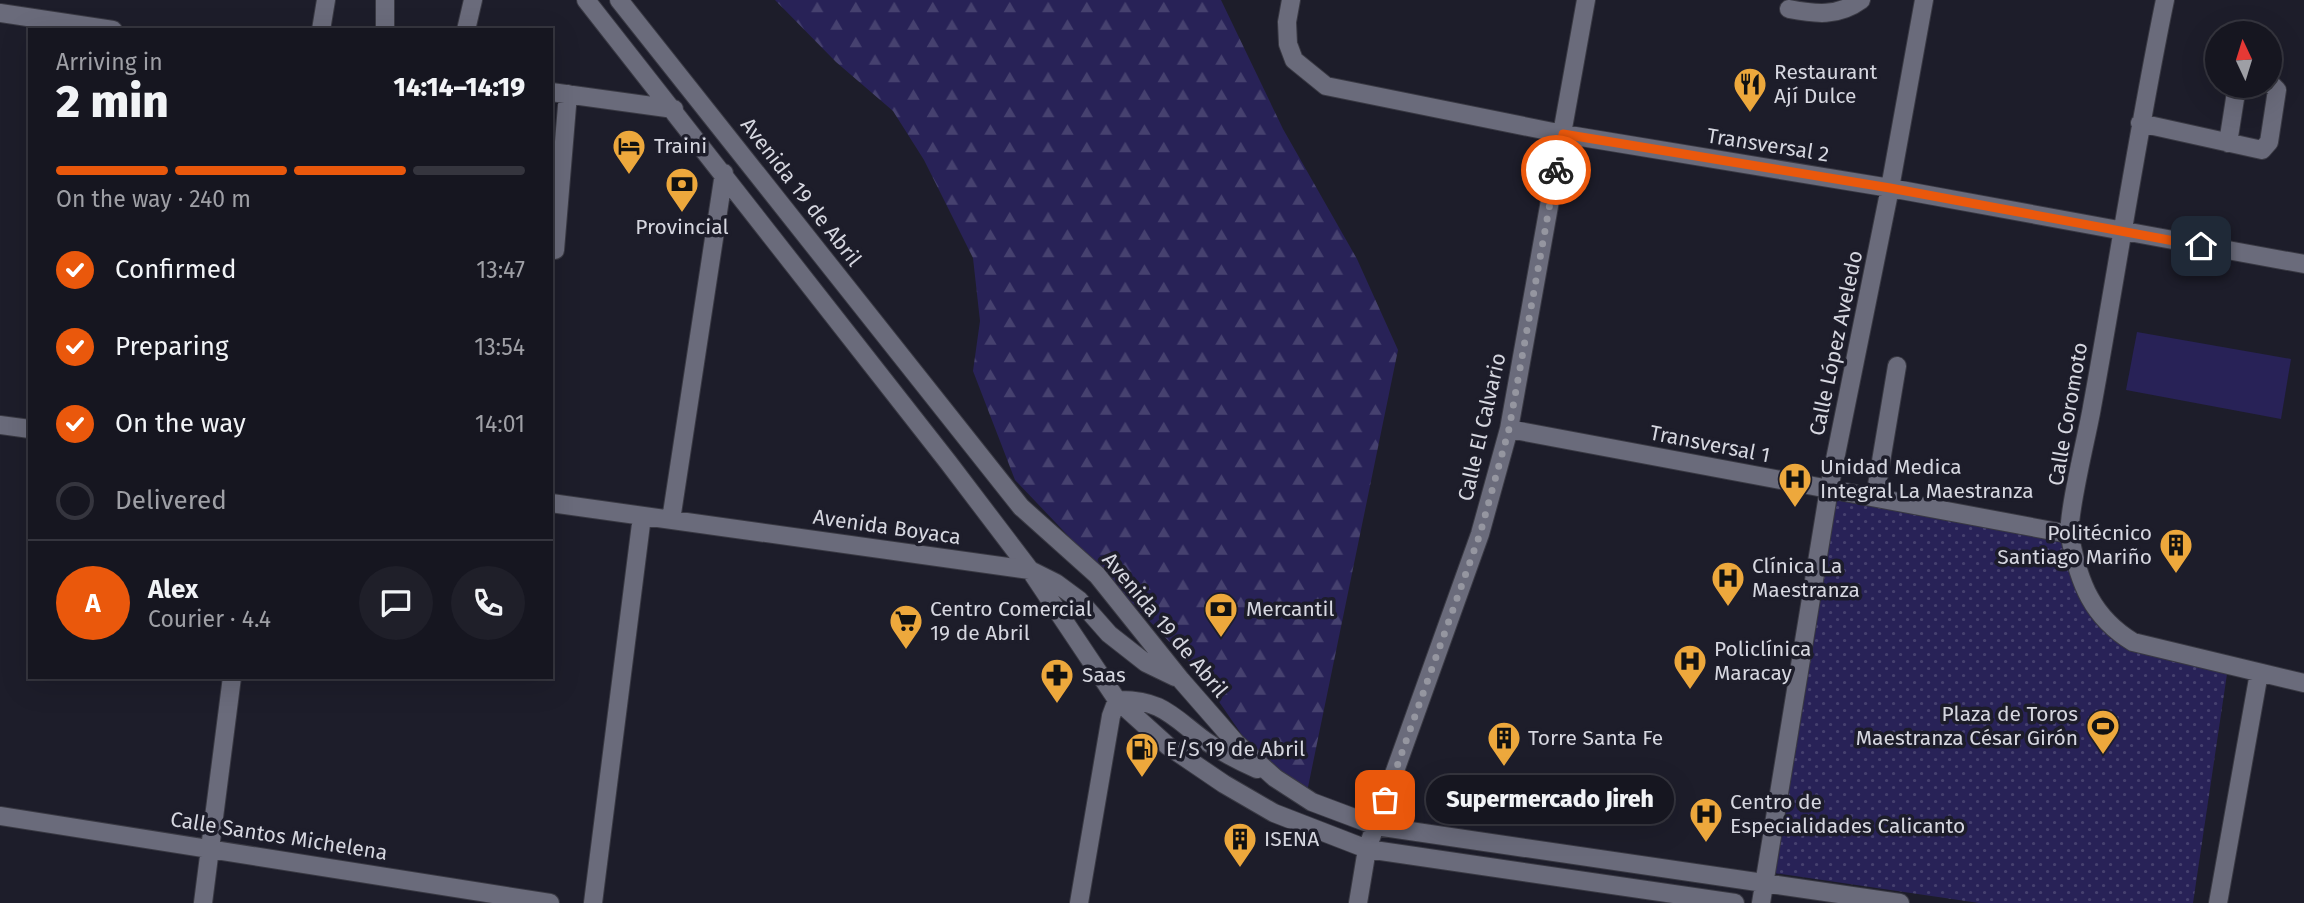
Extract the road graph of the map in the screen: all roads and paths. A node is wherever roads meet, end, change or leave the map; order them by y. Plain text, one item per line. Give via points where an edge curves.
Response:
1 (326, 0) edge
2 (384, 0) edge
3 (473, 0) edge
4 (586, 0) edge
5 (619, 0) edge
6 (1291, 0) edge
7 (1586, 0) edge
8 (1861, 0) edge
9 (1924, 0) edge
10 (2165, 0) edge
11 (1789, 9) dead end
12 (0, 13) edge
13 (101, 28) edge
14 (321, 28) edge
15 (385, 28) edge
16 (466, 28) edge
17 (560, 93) edge
18 (2234, 98) edge
19 (2275, 98) edge
20 (674, 109) junction
21 (2140, 123) junction
22 (1563, 134) junction
23 (2228, 143) junction
24 (724, 173) junction
25 (1890, 188) junction
26 (2124, 233) junction
27 (555, 250) dead end
28 (2304, 264) edge
29 (1897, 366) dead end
30 (0, 425) edge
31 (28, 429) edge
32 (1509, 429) junction
33 (1829, 489) junction
34 (1875, 497) junction
35 (553, 503) edge
36 (642, 516) junction
37 (671, 520) junction
38 (2069, 534) junction
39 (1030, 570) junction
40 (2259, 673) junction
41 (232, 679) edge
42 (1181, 680) junction
43 (2304, 683) edge
44 (1117, 700) junction
45 (1275, 778) junction
46 (0, 816) edge
47 (1376, 826) junction
48 (210, 848) junction
49 (1367, 849) junction
50 (1764, 884) junction
51 (203, 903) edge
52 (550, 903) edge
53 (593, 903) edge
54 (1079, 903) edge
55 (1358, 903) edge
56 (1735, 903) edge
57 (1762, 903) edge
58 (1900, 903) edge
59 (2218, 903) edge

1 - 14 street
2 - 15 street
3 - 16 street
4 - 20 street
5 - 42 street, Avenida 19 de Abril via 1021,508 1097,575
6 - 22 street, Transversal 2 via 1287,44 1294,60 1326,86
7 - 22 street, Calle El Calvario
8 - 11 street via 1830,14
9 - 25 street, Calle López Aveledo
10 - 21 street, Calle Coromoto
12 - 13 street
17 - 20 street
17 - 27 street
18 - 23 street
19 - 23 street via 2266,147
20 - 24 street
21 - 23 street
21 - 26 street, Calle Coromoto
22 - 25 street, Transversal 2
22 - 32 street, Calle El Calvario
24 - 37 street
24 - 39 street
25 - 26 street, Transversal 2
25 - 33 street, Calle López Aveledo
26 - 28 street, Transversal 2
26 - 38 street, Calle Coromoto
29 - 34 street
30 - 31 street
32 - 33 street, Transversal 1
32 - 47 street, Calle El Calvario via 1480,534
33 - 34 street, Transversal 1
33 - 50 street, Calle López Aveledo
34 - 38 street, Transversal 1
35 - 36 street, Avenida Boyaca
36 - 37 street, Avenida Boyaca
36 - 53 street
37 - 39 street, Avenida Boyaca
38 - 40 street, Calle Coromoto via 2087,593 2103,620 2118,633 2133,642
39 - 42 street, Avenida Boyaca via 1079,600 1109,634 1146,663
39 - 44 street
40 - 43 street, Calle Coromoto
40 - 59 street
41 - 48 street
42 - 45 street, Avenida 19 de Abril via 1236,743
44 - 45 street via 1160,706 1228,756
44 - 49 street via 1168,746 1224,784 1275,813
44 - 54 street
45 - 47 street, Avenida 19 de Abril via 1312,802
46 - 48 street, Calle Santos Michelena
47 - 49 street, Calle El Calvario
47 - 50 street, Avenida 19 de Abril
48 - 51 street
48 - 52 street, Calle Santos Michelena
49 - 55 street, Calle El Calvario
49 - 56 street
50 - 57 street, Calle López Aveledo
50 - 58 street, Avenida 19 de Abril

